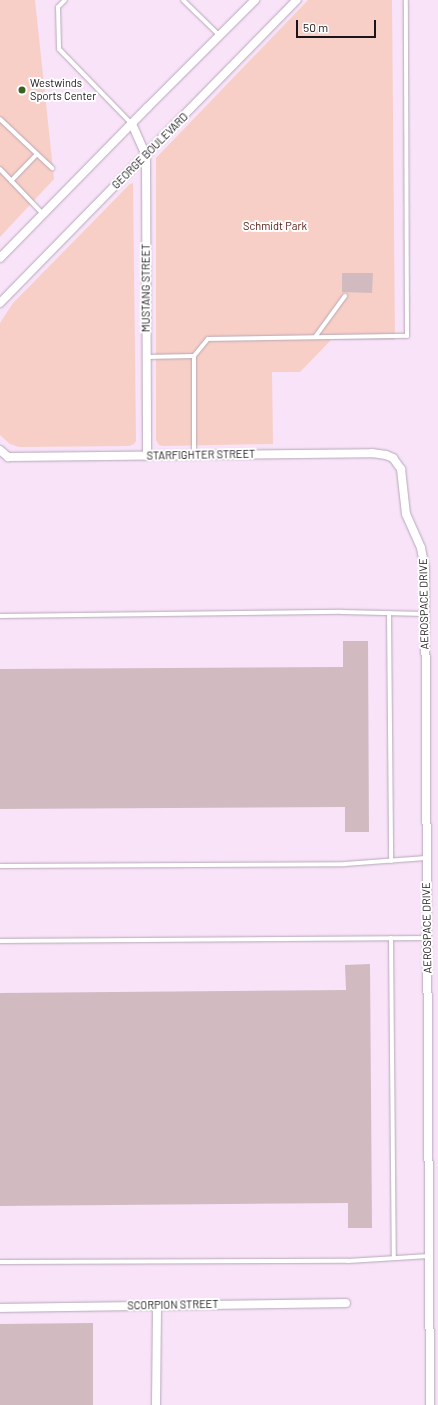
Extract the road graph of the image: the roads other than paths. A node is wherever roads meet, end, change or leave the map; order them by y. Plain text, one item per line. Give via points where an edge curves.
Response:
1 (65, 0) edge
2 (183, 0) edge
3 (255, 0) edge
4 (297, 0) edge
5 (406, 0) edge
6 (219, 35) junction
7 (0, 119) edge
8 (132, 124) junction
9 (37, 154) junction
10 (146, 155) junction
11 (52, 168) dead end
12 (0, 169) edge
13 (11, 181) junction
14 (44, 214) junction
15 (0, 258) edge
16 (344, 296) dead end
17 (0, 303) edge
18 (315, 337) junction
19 (194, 356) junction
20 (146, 357) junction
21 (0, 450) edge
22 (194, 455) junction
23 (146, 456) junction
24 (392, 458) joint
25 (389, 613) junction
26 (425, 614) junction
27 (0, 616) edge
28 (426, 858) junction
29 (391, 861) junction
30 (0, 866) edge
31 (391, 938) junction
32 (428, 938) junction
33 (0, 941) edge
34 (430, 1256) junction
35 (394, 1258) junction
36 (0, 1262) edge
37 (346, 1303) dead end
38 (157, 1306) junction
39 (0, 1308) edge
40 (156, 1405) edge
41 (430, 1405) edge

1 - 8 lane via 58,7 59,49
2 - 6 lane
3 - 6 street
4 - 10 street, GEORGE BOULEVARD
5 - 18 lane via 407,336
6 - 8 street
7 - 9 lane
8 - 10 street, MUSTANG STREET
8 - 14 street
9 - 11 lane
9 - 13 lane
10 - 17 street, GEORGE BOULEVARD
10 - 20 street, MUSTANG STREET
12 - 13 lane
13 - 14 lane
14 - 15 street
16 - 18 lane
18 - 19 lane via 208,339
19 - 20 lane
19 - 22 lane
20 - 23 street, MUSTANG STREET
21 - 23 street, STARFIGHTER STREET via 8,457
22 - 23 street, STARFIGHTER STREET
22 - 24 street, STARFIGHTER STREET via 372,453
24 - 26 street, AEROSPACE DRIVE via 401,469 406,514 424,556
25 - 26 lane
25 - 27 lane
25 - 29 lane
26 - 28 street, AEROSPACE DRIVE
28 - 29 lane
28 - 32 street, AEROSPACE DRIVE
29 - 30 lane via 345,864
31 - 32 lane
31 - 33 lane
31 - 35 lane
32 - 34 street, AEROSPACE DRIVE
34 - 35 lane
34 - 41 street, AEROSPACE DRIVE
35 - 36 lane via 340,1261
37 - 38 street, SCORPION STREET
38 - 39 street, SCORPION STREET
38 - 40 street

